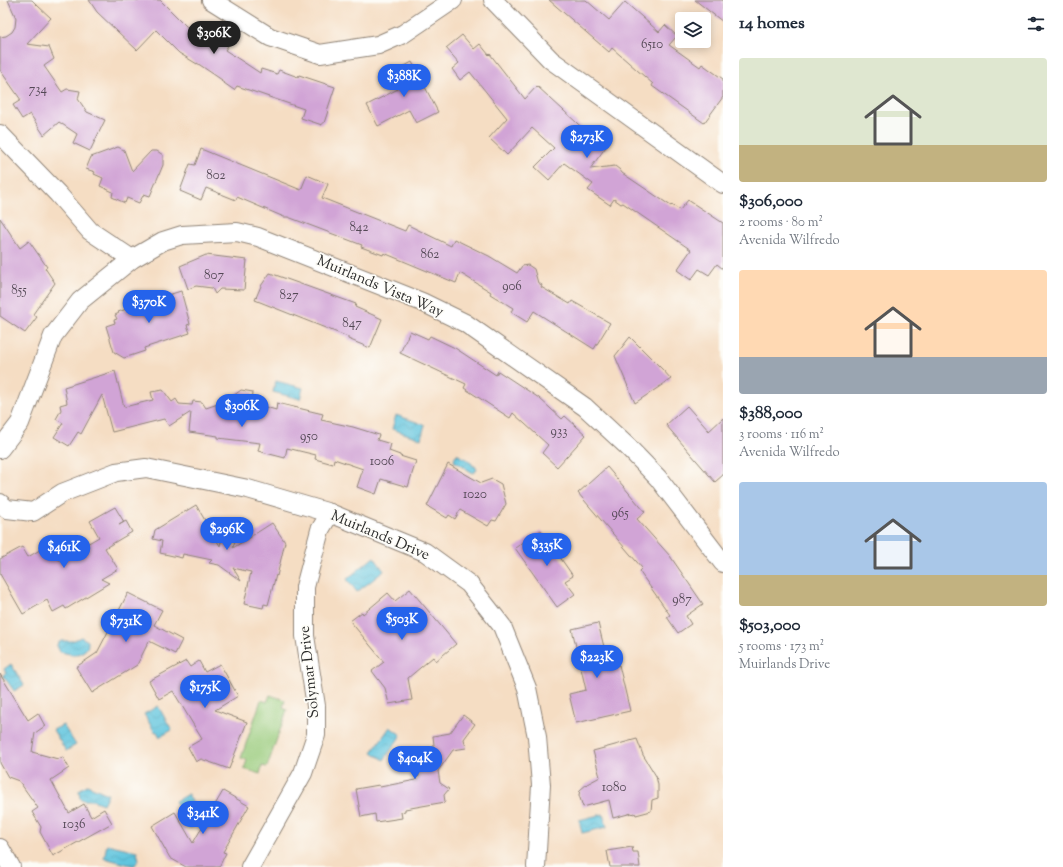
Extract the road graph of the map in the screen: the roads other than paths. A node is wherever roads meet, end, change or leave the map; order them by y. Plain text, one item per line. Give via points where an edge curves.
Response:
1 (211, 0) edge
2 (453, 0) edge
3 (494, 0) edge
4 (0, 134) edge
5 (723, 184) edge
6 (132, 258) junction
7 (0, 449) edge
8 (0, 503) edge
9 (330, 513) junction
10 (723, 563) edge
11 (0, 848) edge
12 (11, 867) edge
13 (250, 867) edge
14 (536, 867) edge

1 - 2 street via 270,37 320,54 378,45 403,34
3 - 5 street via 551,60
4 - 6 street via 90,231
6 - 7 street via 80,301 53,336 20,423
6 - 10 street, Muirlands Vista Way via 163,241 182,235 237,232 258,237 408,296 465,323 585,407 627,446 658,478
8 - 9 street, Muirlands Drive via 7,509 33,512 62,493 109,474 146,468 248,489
9 - 13 street, Solymar Drive via 320,530 305,587 305,636 316,706 316,736 303,773
9 - 14 street, Muirlands Drive via 425,552 469,584 502,626 527,688 537,737 541,785
11 - 12 street

